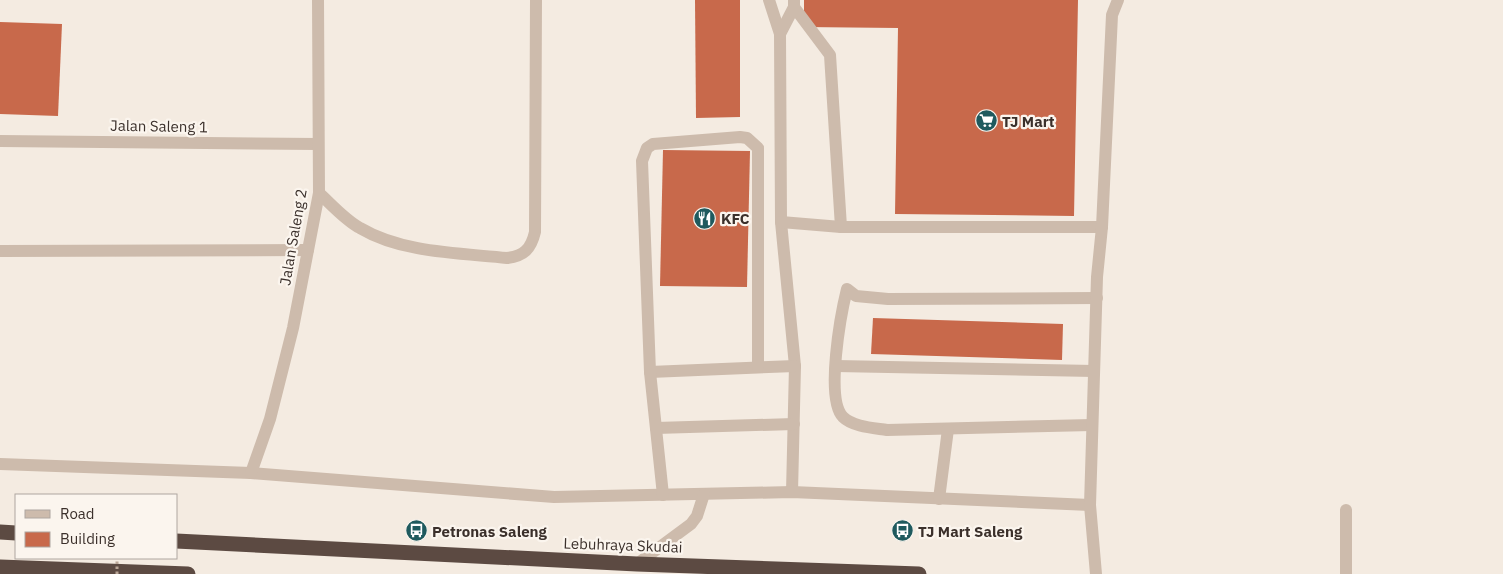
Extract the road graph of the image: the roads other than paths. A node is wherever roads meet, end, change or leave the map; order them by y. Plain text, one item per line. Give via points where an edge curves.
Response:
1 (318, 0) edge
2 (536, 0) edge
3 (769, 0) edge
4 (1118, 0) edge
5 (794, 3) edge
6 (780, 34) junction
7 (0, 141) edge
8 (318, 144) junction
9 (318, 193) junction
10 (781, 222) junction
11 (841, 227) junction
12 (1102, 227) junction
13 (308, 250) junction
14 (0, 251) edge
15 (1097, 298) junction
16 (794, 366) junction
17 (836, 366) junction
18 (758, 367) junction
19 (1094, 371) junction
20 (650, 372) junction
21 (794, 424) junction
22 (1092, 426) junction
23 (656, 428) junction
24 (948, 429) junction
25 (0, 464) edge
26 (252, 473) junction
27 (792, 492) junction
28 (704, 494) junction
29 (662, 495) junction
30 (939, 499) junction
31 (1090, 505) junction
32 (1346, 510) dead end
33 (0, 532) edge
34 (15, 533) edge
35 (178, 541) edge
36 (636, 564) junction
37 (0, 567) edge
38 (188, 574) edge
39 (919, 574) edge
40 (1096, 574) edge
41 (1346, 574) edge

1 - 8 street, Jalan Saleng 2
2 - 9 street via 535,232 527,251 507,258 430,250 389,241 359,228
3 - 6 street
4 - 12 street via 1112,16
5 - 6 street
5 - 11 street via 830,55
6 - 10 street
7 - 8 street, Jalan Saleng 1
8 - 9 street, Jalan Saleng 2
9 - 13 street, Jalan Saleng 2
10 - 11 street
10 - 16 street
11 - 12 street
12 - 15 street
13 - 14 street
13 - 26 street, Jalan Saleng 2 via 294,328
15 - 17 street via 888,299 856,296 847,289 840,318
15 - 19 street
16 - 18 street
16 - 21 street
17 - 19 street
17 - 24 street via 837,408 848,420 869,428 887,430
18 - 20 street
18 - 20 street via 759,156 753,142 740,137 659,142 652,144 643,154
19 - 22 street
20 - 23 street
21 - 23 street
21 - 27 street
22 - 24 street
22 - 31 street
23 - 29 street
24 - 30 street
25 - 26 street
26 - 29 street via 554,497
27 - 28 street
27 - 30 street
28 - 29 street
28 - 36 street via 691,524
30 - 31 street
31 - 40 street
32 - 41 street
33 - 34 highway
35 - 36 highway, Lebuhraya Skudai
36 - 39 highway, Lebuhraya Skudai
37 - 38 highway

